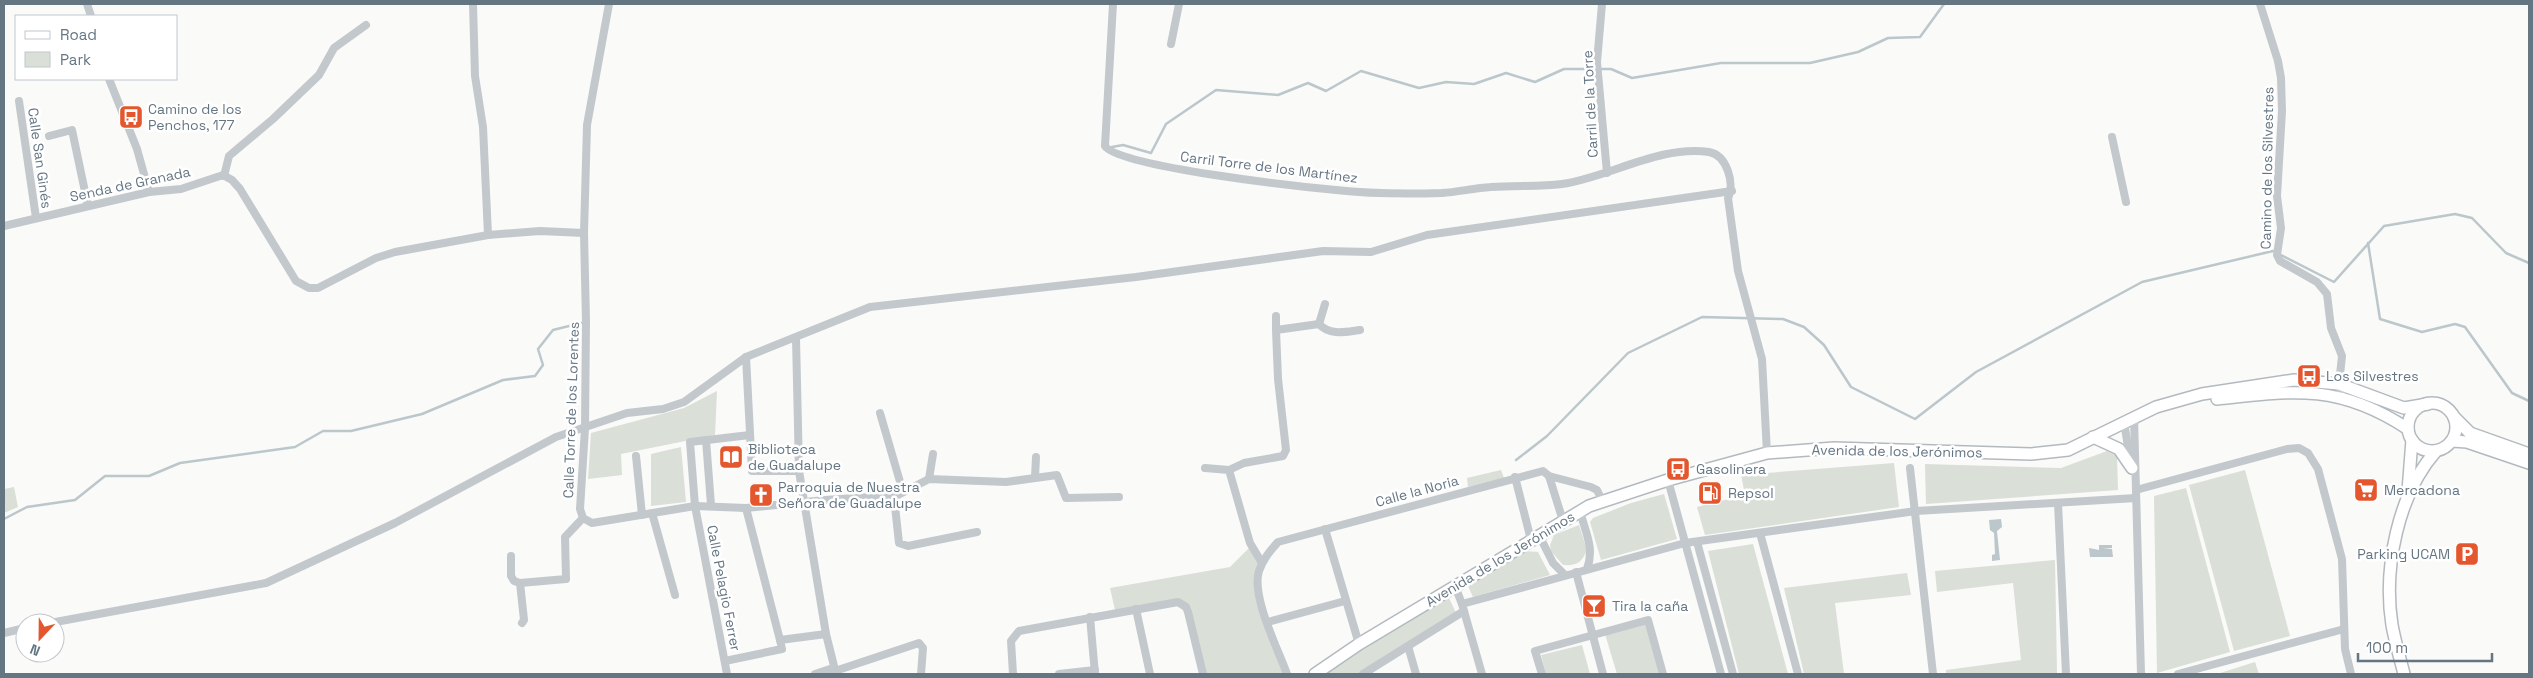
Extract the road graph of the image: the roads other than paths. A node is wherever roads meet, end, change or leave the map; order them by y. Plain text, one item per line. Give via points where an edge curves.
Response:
1 (473, 4) edge
2 (609, 4) edge
3 (1113, 4) edge
4 (1179, 4) edge
5 (1602, 4) edge
6 (2260, 4) edge
7 (366, 25) dead end
8 (1171, 44) dead end
9 (109, 80) edge
10 (19, 101) dead end
11 (49, 136) dead end
12 (2112, 137) dead end
13 (1607, 173) junction
14 (224, 176) junction
15 (1732, 191) junction
16 (149, 192) junction
17 (2126, 202) dead end
18 (88, 206) junction
19 (36, 218) junction
20 (4, 226) edge
21 (584, 233) junction
22 (488, 235) junction
23 (1325, 304) dead end
24 (1276, 316) dead end
25 (1319, 324) junction
26 (1276, 330) junction
27 (1360, 330) dead end
28 (796, 338) junction
29 (746, 357) junction
30 (2339, 384) junction
31 (2342, 397) junction
32 (2428, 404) junction
33 (2163, 405) junction
34 (880, 413) dead end
35 (2453, 415) junction
36 (2129, 419) junction
37 (585, 428) junction
38 (750, 435) junction
39 (2410, 435) junction
40 (2093, 437) junction
41 (706, 440) junction
42 (2452, 441) junction
43 (2436, 451) junction
44 (1767, 453) junction
45 (933, 454) dead end
46 (2529, 454) edge
47 (636, 456) dead end
48 (1036, 457) dead end
49 (2529, 462) edge
50 (1205, 468) dead end
51 (1910, 468) dead end
52 (1230, 470) junction
53 (799, 471) junction
54 (2134, 473) junction
55 (1549, 476) junction
56 (1035, 477) junction
57 (1515, 478) junction
58 (929, 479) junction
59 (1668, 480) junction
60 (902, 492) junction
61 (2136, 494) junction
62 (2408, 495) junction
63 (894, 497) junction
64 (1119, 497) dead end
65 (1604, 502) junction
66 (2058, 503) junction
67 (804, 504) junction
68 (711, 505) junction
69 (695, 506) junction
70 (746, 508) junction
71 (1580, 511) junction
72 (1916, 511) junction
73 (652, 513) junction
74 (642, 515) junction
75 (583, 518) junction
76 (1563, 521) junction
77 (1325, 529) junction
78 (977, 532) dead end
79 (1760, 533) junction
80 (1535, 537) junction
81 (1697, 542) junction
82 (1685, 543) junction
83 (510, 556) dead end
84 (1262, 563) junction
85 (1587, 569) junction
86 (1576, 572) junction
87 (1565, 575) junction
88 (520, 583) junction
89 (1455, 586) junction
90 (675, 595) dead end
91 (1345, 601) junction
92 (1463, 608) junction
93 (1136, 609) junction
94 (1090, 617) junction
95 (65, 620) edge
96 (1268, 622) junction
97 (522, 623) dead end
98 (2344, 629) junction
99 (826, 634) junction
100 (1592, 636) junction
101 (780, 640) junction
102 (1360, 644) junction
103 (1408, 646) junction
104 (725, 661) junction
105 (835, 671) edge
106 (1095, 672) edge
107 (727, 674) edge
108 (815, 674) edge
109 (921, 674) edge
110 (1013, 674) edge
111 (1059, 674) edge
112 (1150, 674) edge
113 (1203, 674) edge
114 (1287, 674) edge
115 (1315, 674) edge
116 (1363, 674) edge
117 (1416, 674) edge
118 (1482, 674) edge
119 (1542, 674) edge
120 (1603, 674) edge
121 (1663, 674) edge
122 (1721, 674) edge
123 (1733, 674) edge
124 (1798, 674) edge
125 (1933, 674) edge
126 (2066, 674) edge
127 (2141, 674) edge
128 (2178, 674) edge
129 (2351, 674) edge
130 (2404, 674) edge

1 - 22 street via 475,76 483,127
2 - 21 street, Calle Torre de los Lorentes via 588,125
3 - 13 street, Carril Torre de los Martínez via 1105,140 1108,150 1140,161 1179,169 1362,192 1442,193 1488,187 1561,184
4 - 8 street
5 - 13 street, Carril de la Torre via 1597,62
6 - 30 street, Camino de los Silvestres via 2278,61 2282,95 2277,184 2278,253 2280,261 2317,282 2327,294 2331,328 2342,356
7 - 14 street via 334,48 319,75 229,156
9 - 16 street via 137,150
10 - 19 street, Calle San Ginés
11 - 18 street via 72,130
12 - 17 street
13 - 15 street, Carril Torre de los Martínez via 1657,158 1687,152 1710,152 1722,158
14 - 16 street, Senda de Granada via 181,189
14 - 22 street via 240,189 296,281 309,288 318,288 376,258 395,252
15 - 28 street via 1426,235 1371,252 1323,251 870,308
15 - 44 street, Carril Torre de los Martínez via 1728,198 1738,271 1762,359
16 - 18 street, Senda de Granada
18 - 19 street, Senda de Granada
19 - 20 street, Senda de Granada
21 - 22 street via 540,231
21 - 37 street, Calle Torre de los Lorentes
23 - 25 street
24 - 26 street
25 - 26 street
25 - 27 street via 1324,330 1334,333
26 - 52 street via 1274,338 1286,450 1283,456
28 - 29 street
28 - 53 street
29 - 37 street via 684,402 663,409 627,413
29 - 38 street
30 - 31 street, Camino de los Silvestres
30 - 32 main road, Avenida de los Jerónimos via 2404,408
30 - 33 main road, Avenida de los Jerónimos via 2294,380 2202,394
31 - 33 main road via 2286,391
31 - 39 main road via 2368,406
32 - 35 main road via 2442,406
32 - 39 main road via 2411,416
33 - 36 main road, Avenida de los Jerónimos
34 - 60 street
35 - 42 main road via 2456,428
35 - 46 main road via 2470,433
36 - 40 main road, Avenida de los Jerónimos
36 - 54 street
37 - 75 street, Calle Torre de los Lorentes via 580,509
37 - 95 street via 556,437 395,523 266,583
38 - 41 street
38 - 53 street via 752,471
39 - 43 main road via 2423,449
39 - 62 main road
40 - 44 main road, Avenida de los Jerónimos via 2068,450 2030,454 1834,448
40 - 54 main road via 2119,449
41 - 68 street
41 - 69 street, Calle Pelagio Ferrer via 690,442
42 - 43 main road
42 - 49 main road via 2467,442
43 - 62 main road via 2425,463
44 - 59 main road, Avenida de los Jerónimos
45 - 58 street
47 - 74 street
48 - 56 street
50 - 52 street
51 - 72 street
52 - 84 street via 1250,543
53 - 67 street
54 - 61 street
55 - 57 street, Calle la Noria via 1542,471
55 - 65 street via 1592,487
55 - 76 street
56 - 58 street via 1006,482
56 - 64 street via 1057,475 1066,498
57 - 77 street, Calle la Noria
57 - 80 street
58 - 60 street
59 - 65 main road, Avenida de los Jerónimos
59 - 82 street
60 - 63 street
61 - 66 street, Avenida de los Jerónimos
61 - 98 street, Avenida de los Jerónimos via 2287,449 2299,448 2308,453 2318,469 2342,559
61 - 127 street
62 - 130 main road via 2395,536 2390,591 2392,625
63 - 67 street, Calle Torre de los Lorentes
63 - 78 street via 899,543 908,546
65 - 71 main road, Avenida de los Jerónimos
66 - 72 street, Avenida de los Jerónimos
66 - 126 street
67 - 70 street, Calle Torre de los Lorentes
67 - 99 street
68 - 69 street, Calle Torre de los Lorentes
68 - 70 street, Calle Torre de los Lorentes
69 - 73 street, Calle Torre de los Lorentes
69 - 104 street, Calle Pelagio Ferrer
70 - 101 street
71 - 76 main road, Avenida de los Jerónimos
71 - 85 street via 1591,545
72 - 79 street, Avenida de los Jerónimos
72 - 125 street
73 - 74 street, Calle Torre de los Lorentes
73 - 90 street
74 - 75 street, Calle Torre de los Lorentes via 592,523
75 - 88 street via 565,537 566,579
76 - 80 main road, Avenida de los Jerónimos
77 - 84 street, Calle la Noria via 1278,542
77 - 91 street
79 - 81 street, Avenida de los Jerónimos
79 - 124 street
80 - 87 street via 1552,563
80 - 89 main road, Avenida de los Jerónimos
81 - 82 street, Avenida de los Jerónimos
81 - 123 street
82 - 85 street, Avenida de los Jerónimos
82 - 122 street
83 - 88 street via 511,576
84 - 96 street via 1257,589
85 - 86 street, Avenida de los Jerónimos
86 - 87 street, Avenida de los Jerónimos
86 - 100 street
87 - 92 street, Avenida de los Jerónimos
88 - 97 street
89 - 92 street
89 - 102 main road, Avenida de los Jerónimos
91 - 96 street
91 - 102 street
92 - 103 street, Avenida de los Jerónimos
92 - 118 street
93 - 94 street
93 - 112 street
93 - 113 street via 1172,602 1186,607
94 - 106 street
94 - 110 street via 1019,631 1012,641
96 - 114 street
98 - 128 street
98 - 129 street, Avenida de los Jerónimos
99 - 101 street
99 - 105 street
100 - 119 street via 1535,651
100 - 120 street
100 - 121 street via 1648,620
101 - 104 street via 782,648
102 - 115 main road, Avenida de los Jerónimos
103 - 116 street, Avenida de los Jerónimos
103 - 117 street
104 - 107 street, Calle Pelagio Ferrer
105 - 108 street
105 - 109 street via 918,643 923,648
106 - 111 street

